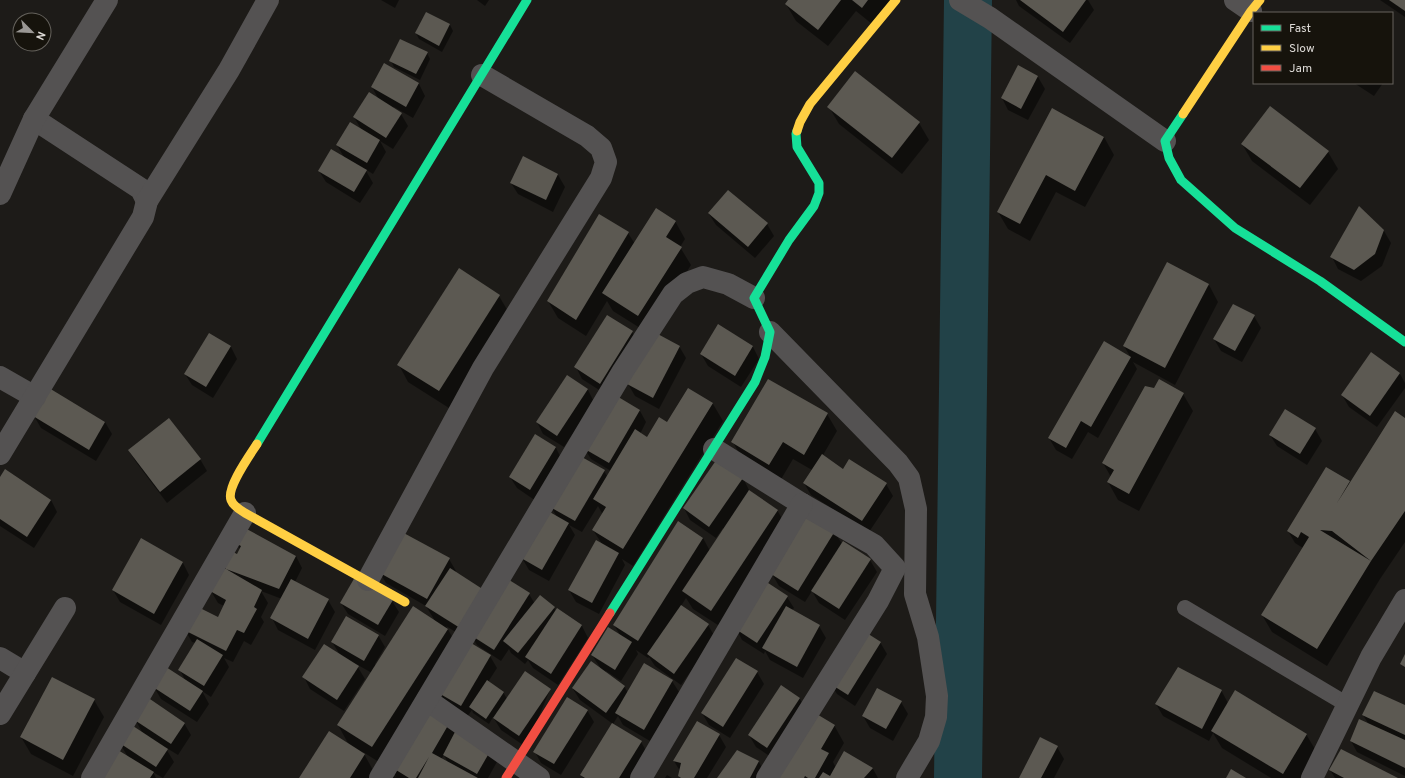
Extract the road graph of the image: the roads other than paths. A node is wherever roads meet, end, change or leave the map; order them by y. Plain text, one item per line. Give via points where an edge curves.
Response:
1 (107, 0) edge
2 (268, 0) edge
3 (527, 0) edge
4 (896, 0) edge
5 (960, 0) edge
6 (1249, 4) edge
7 (986, 10) edge
8 (482, 75) junction
9 (34, 119) junction
10 (1165, 141) junction
11 (0, 194) edge
12 (147, 201) junction
13 (754, 298) junction
14 (770, 332) junction
15 (1405, 342) edge
16 (0, 377) edge
17 (36, 397) junction
18 (714, 449) junction
19 (0, 454) edge
20 (802, 504) junction
21 (245, 513) junction
22 (895, 568) junction
23 (368, 580) junction
24 (915, 594) junction
25 (1405, 600) edge
26 (405, 602) dead end
27 (65, 608) dead end
28 (1185, 608) dead end
29 (0, 658) edge
30 (25, 673) junction
31 (427, 700) junction
32 (1348, 705) junction
33 (0, 714) edge
34 (511, 770) edge
35 (92, 778) edge
36 (380, 778) edge
37 (539, 778) edge
38 (641, 778) edge
39 (767, 778) edge
40 (907, 778) edge
41 (1312, 778) edge

1 - 9 street
2 - 12 street via 229,70
3 - 8 street
4 - 13 street via 810,104 800,122 796,134 797,147 819,183 819,193 814,206 789,240
5 - 7 street
6 - 10 street
7 - 10 street
8 - 21 street via 233,484 229,498 233,505
8 - 23 street via 587,136 601,148 606,162 600,178 483,368
9 - 11 street
9 - 12 street via 141,189
10 - 15 street via 1169,158 1181,180 1235,228 1320,281
12 - 17 street via 143,217
13 - 14 street
13 - 31 street via 728,284 704,277 687,283 673,294 623,371
14 - 18 street via 765,357 755,382
14 - 24 street via 898,463 909,478 916,509
16 - 17 street
17 - 19 street
18 - 20 street
18 - 34 street
20 - 22 street via 874,545
20 - 38 street
21 - 23 street
21 - 35 street
22 - 24 street
22 - 39 street via 878,601
23 - 26 street
24 - 40 street via 928,638 937,696 936,717 929,741
25 - 32 street via 1371,657
27 - 30 street
28 - 32 lane
29 - 30 street
30 - 33 street
31 - 34 street
31 - 36 street
32 - 41 street
34 - 37 street

